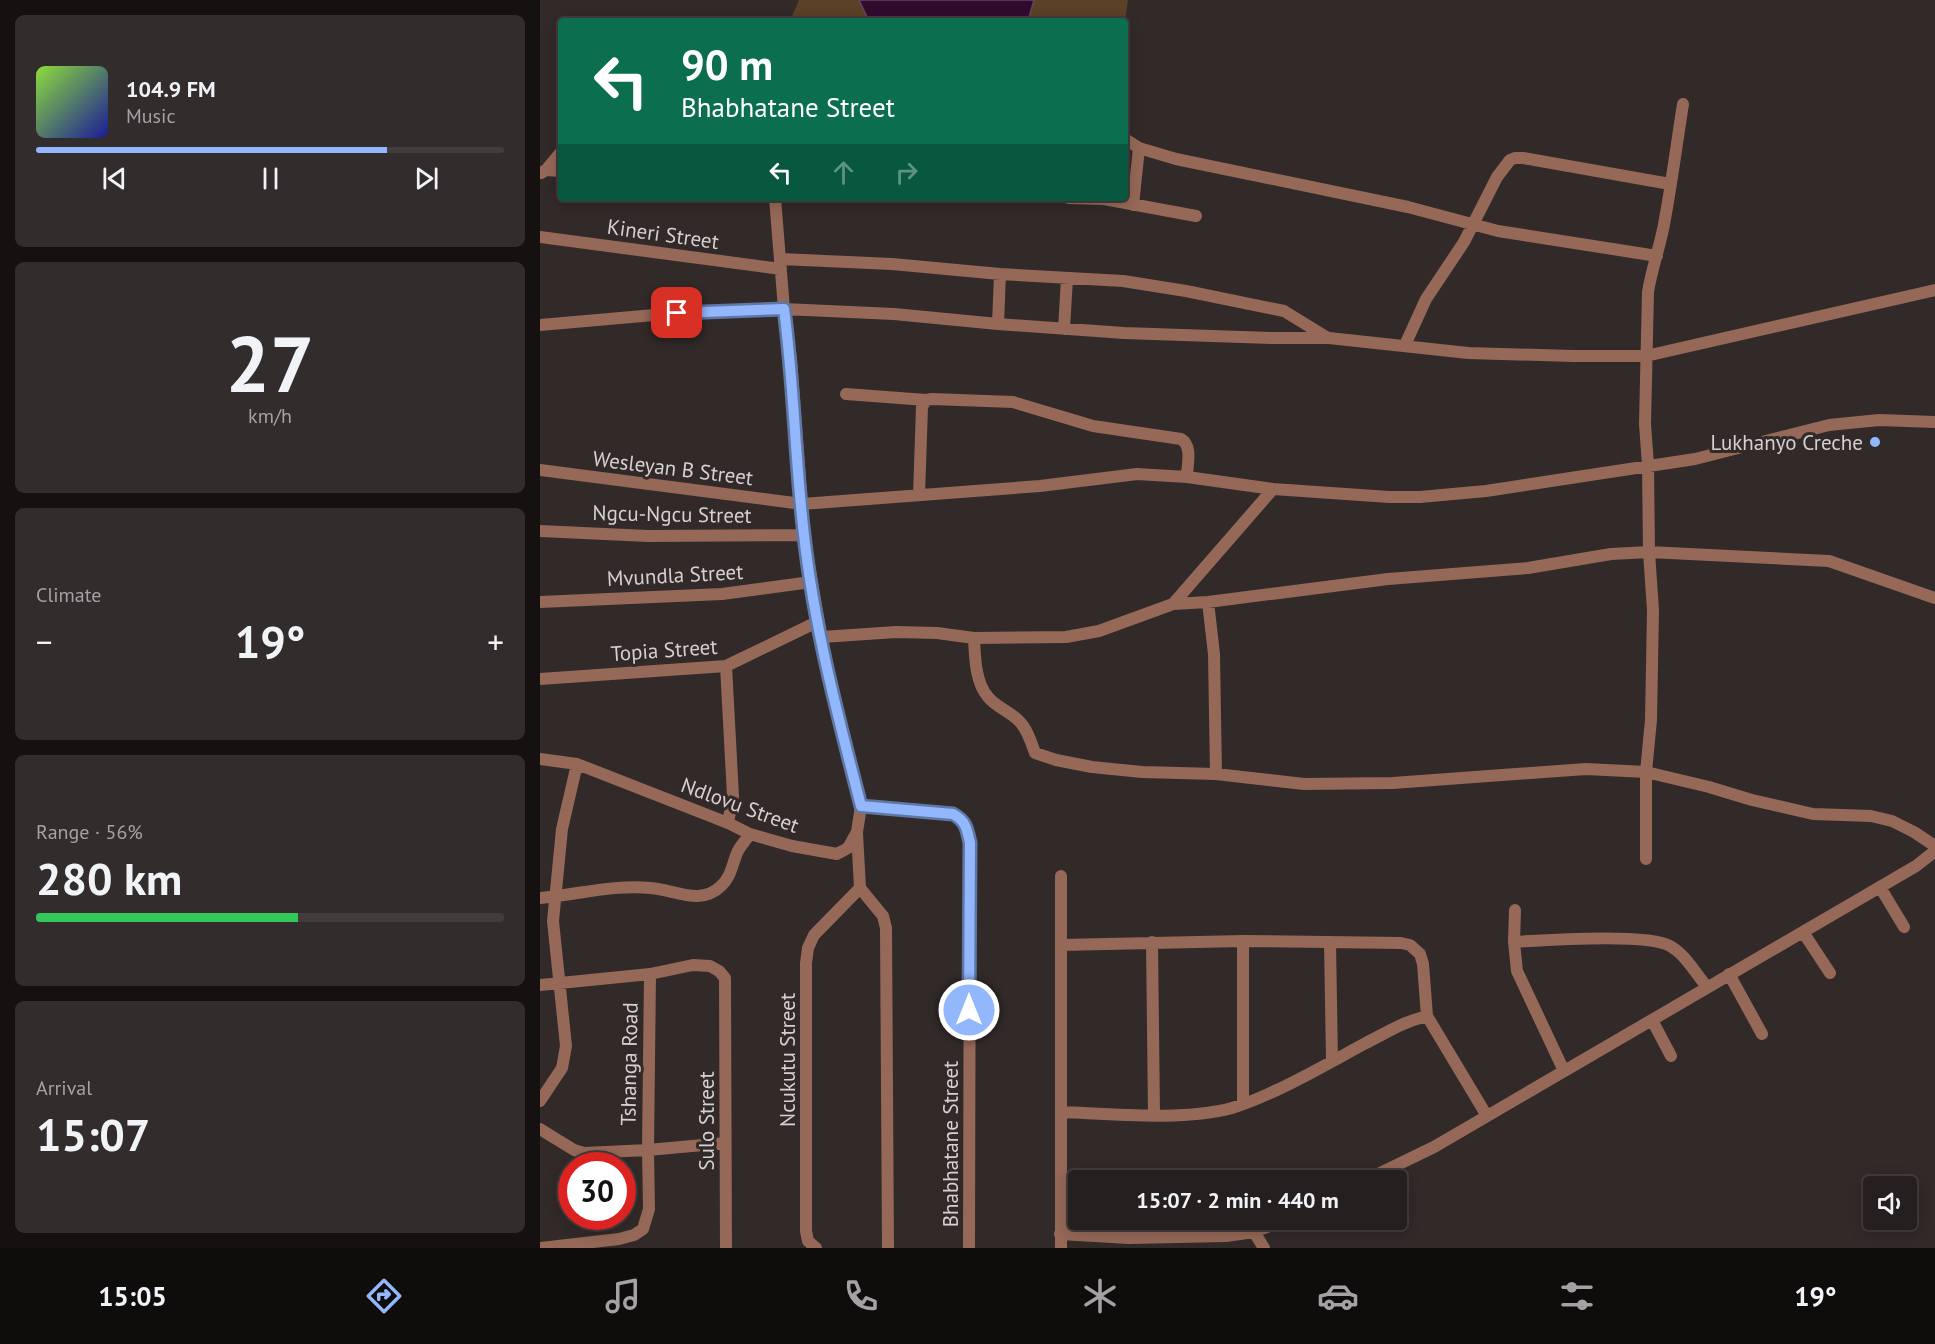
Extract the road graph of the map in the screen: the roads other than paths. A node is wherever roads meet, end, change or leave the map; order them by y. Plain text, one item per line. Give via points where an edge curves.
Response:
1 (1683, 104) dead end
2 (1128, 141) edge
3 (1139, 148) junction
4 (558, 155) edge
5 (558, 171) edge
6 (543, 172) edge
7 (1671, 184) junction
8 (775, 201) edge
9 (1114, 201) edge
10 (1133, 205) junction
11 (1196, 216) dead end
12 (1473, 224) junction
13 (540, 237) edge
14 (1657, 256) junction
15 (781, 264) junction
16 (1000, 274) junction
17 (1067, 278) junction
18 (1935, 290) edge
19 (784, 309) junction
20 (998, 324) junction
21 (540, 326) edge
22 (1064, 329) junction
23 (1329, 338) junction
24 (1405, 345) junction
25 (1646, 356) junction
26 (846, 394) dead end
27 (926, 400) junction
28 (1935, 422) edge
29 (1648, 465) junction
30 (540, 470) edge
31 (1187, 477) junction
32 (1273, 489) junction
33 (919, 495) junction
34 (802, 504) junction
35 (540, 531) edge
36 (804, 535) junction
37 (1649, 552) junction
38 (811, 582) junction
39 (1935, 598) edge
40 (540, 602) edge
41 (1208, 602) junction
42 (1173, 604) junction
43 (817, 622) junction
44 (822, 637) junction
45 (974, 638) junction
46 (726, 666) junction
47 (540, 679) edge
48 (540, 759) edge
49 (577, 764) junction
50 (1646, 772) junction
51 (1216, 774) junction
52 (861, 806) junction
53 (728, 823) junction
54 (857, 832) junction
55 (750, 834) junction
56 (1935, 846) edge
57 (1935, 851) edge
58 (1646, 859) dead end
59 (1061, 876) dead end
60 (1880, 886) junction
61 (860, 888) junction
62 (554, 897) junction
63 (540, 898) edge
64 (1515, 910) dead end
65 (1904, 927) dead end
66 (1803, 932) junction
67 (1243, 941) junction
68 (1152, 942) junction
69 (1330, 942) junction
70 (1514, 942) junction
71 (1061, 945) junction
72 (1830, 973) dead end
73 (650, 974) junction
74 (1729, 974) junction
75 (558, 982) junction
76 (540, 985) edge
77 (1707, 987) junction
78 (1427, 1016) junction
79 (1652, 1020) junction
80 (1762, 1034) dead end
81 (1671, 1056) dead end
82 (1332, 1061) junction
83 (1564, 1071) junction
84 (540, 1101) edge
85 (1243, 1103) junction
86 (1062, 1112) junction
87 (1154, 1115) junction
88 (1487, 1116) junction
89 (540, 1129) edge
90 (725, 1143) junction
91 (648, 1150) junction
92 (1387, 1170) edge
93 (1259, 1230) edge
94 (1254, 1232) junction
95 (1060, 1234) junction
96 (568, 1246) edge
97 (541, 1248) edge
98 (726, 1248) edge
99 (816, 1248) edge
100 (888, 1248) edge
101 (969, 1248) edge
102 (1061, 1248) edge
103 (1264, 1248) edge

1 - 7 street
2 - 3 street
3 - 10 street
3 - 12 street
4 - 6 street
5 - 6 street
7 - 12 street via 1515,158 1497,177
7 - 14 street
8 - 15 street
9 - 10 street
10 - 11 street
12 - 14 street
12 - 24 street via 1426,299
13 - 15 street, Kineri Street
14 - 25 street via 1648,292
15 - 16 street, Kineri Street via 892,264
15 - 19 street
16 - 17 street, Kineri Street
16 - 20 street
17 - 22 street
17 - 23 street, Kineri Street via 1123,281 1284,311
18 - 25 street
19 - 20 street
19 - 21 street via 677,313
19 - 34 street
20 - 22 street
22 - 23 street
23 - 24 street
24 - 25 street via 1468,353
25 - 29 street
26 - 27 street
27 - 31 street via 1013,402 1094,426 1181,439 1188,448
27 - 33 street via 922,407
28 - 29 street, Wesleyan B Street via 1879,420 1829,425 1695,459
29 - 32 street, Wesleyan B Street via 1486,491 1420,497
29 - 37 street
30 - 34 street, Wesleyan B Street
31 - 32 street, Wesleyan B Street
31 - 33 street, Wesleyan B Street via 1137,474
32 - 42 street
33 - 34 street, Wesleyan B Street
34 - 36 street
35 - 36 street, Ngcu-Ngcu Street via 648,536
36 - 38 street
37 - 39 street via 1829,561
37 - 41 street
37 - 50 street via 1652,720
38 - 40 street, Mvundla Street via 722,594
38 - 43 street
41 - 42 street
41 - 51 street via 1214,654
42 - 45 street via 1099,631 1066,637
43 - 44 street
43 - 46 street, Topia Street
44 - 45 street via 896,632
44 - 52 street
45 - 51 street via 980,683 987,696 1025,728 1035,753 1092,767
46 - 47 street, Topia Street
46 - 53 street via 733,796
48 - 49 street, Ndlovu Street
49 - 53 street, Ndlovu Street
49 - 62 street via 562,829
50 - 51 street via 1587,769 1393,783 1304,784
50 - 56 street via 1813,814 1871,816 1892,821
50 - 58 street
52 - 54 street
52 - 101 street, Bhabhatane Street via 953,814 967,826
53 - 55 street, Ndlovu Street
54 - 55 street, Ndlovu Street via 848,848 837,854
54 - 61 street
55 - 62 street via 727,879 706,896 650,888 607,889
57 - 60 street
59 - 71 street
60 - 65 street
60 - 66 street
61 - 99 street, Ncukutu Street via 814,935 807,955 806,1231 808,1241
61 - 100 street via 883,916 886,928
62 - 63 street
62 - 75 street
64 - 70 street
66 - 72 street
66 - 74 street
67 - 68 street
67 - 69 street
67 - 85 street
68 - 71 street
68 - 87 street
69 - 78 street via 1401,943 1416,949 1423,964
69 - 82 street
70 - 77 street via 1658,941 1676,950
70 - 83 street via 1516,971
71 - 86 street
73 - 75 street
73 - 90 street, Sulo Street via 693,965 710,966 725,978
73 - 91 street, Tshanga Road
74 - 77 street
74 - 80 street
75 - 76 street
75 - 84 street via 565,1058 556,1080
77 - 79 street
78 - 82 street via 1403,1022
78 - 88 street
79 - 81 street
79 - 83 street
82 - 85 street
83 - 88 street
85 - 87 street via 1207,1113
86 - 87 street
86 - 95 street
88 - 92 street
89 - 91 street via 585,1153
90 - 91 street
90 - 98 street, Sulo Street
91 - 96 street, Tshanga Road via 649,1209 643,1229 619,1239
93 - 94 street
94 - 95 street via 1129,1238
94 - 103 street
95 - 102 street
96 - 97 street, Tshanga Road

